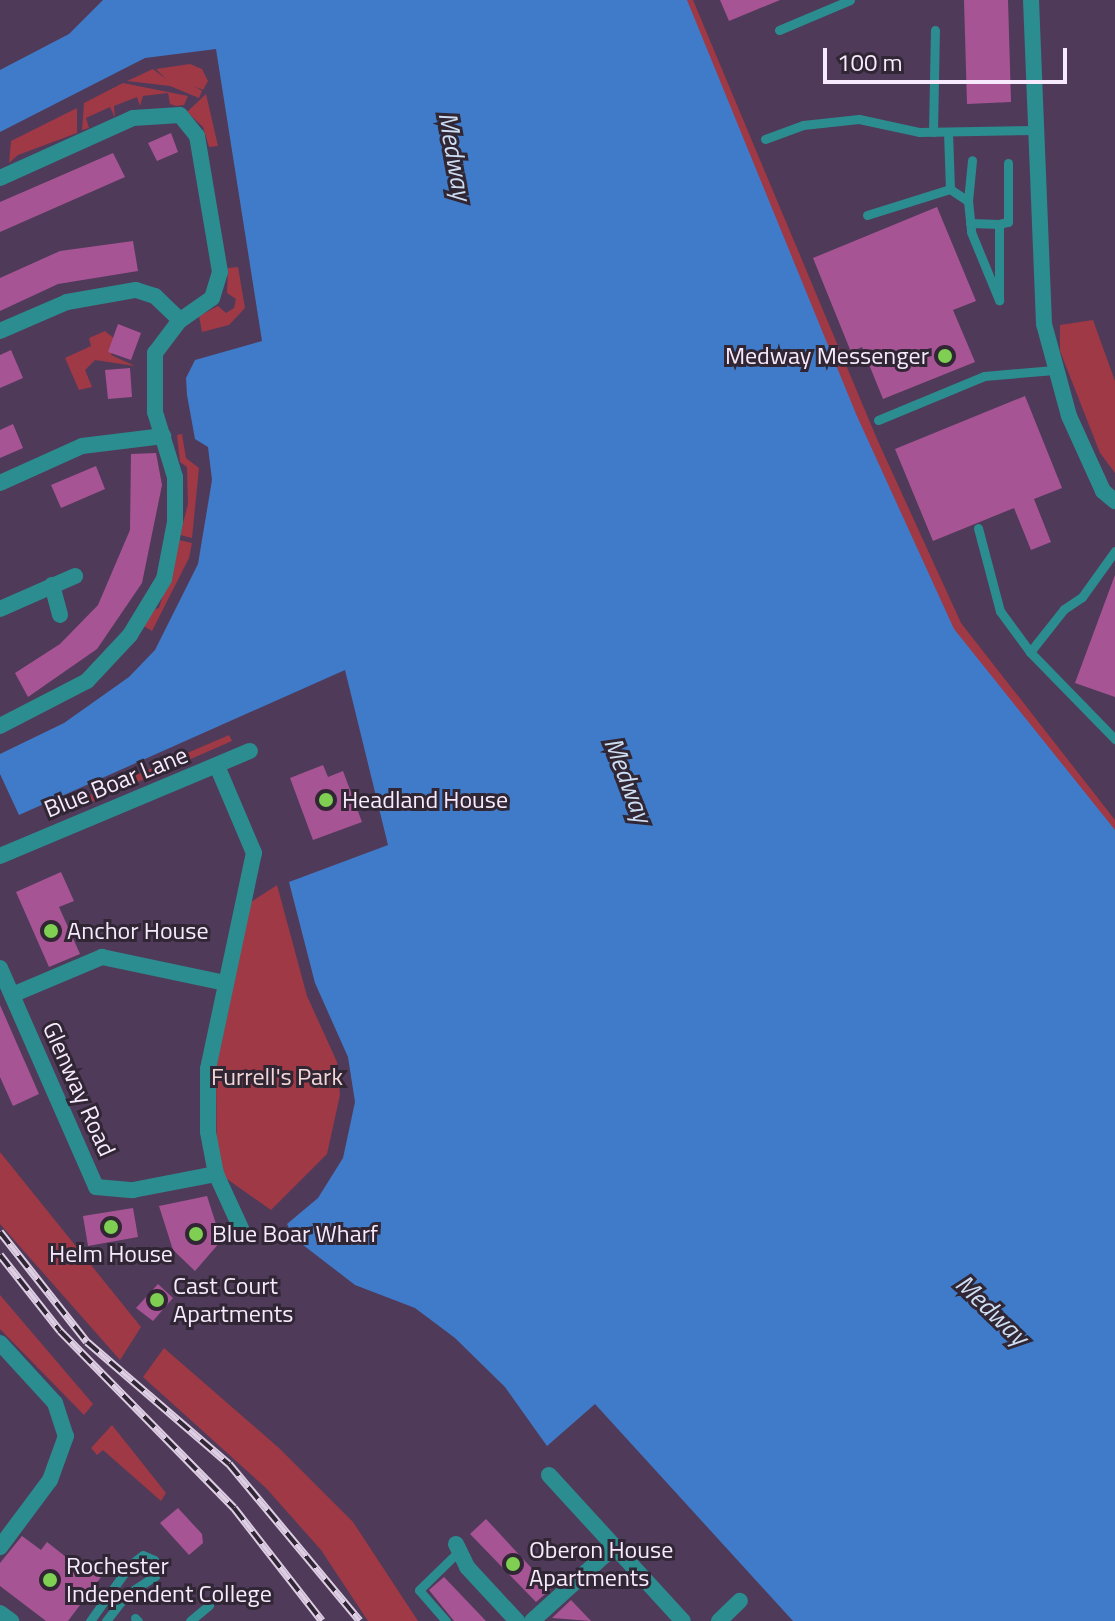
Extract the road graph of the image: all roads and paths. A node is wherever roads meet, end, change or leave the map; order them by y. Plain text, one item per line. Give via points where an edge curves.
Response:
1 (850, 0) edge
2 (1031, 0) edge
3 (779, 30) dead end
4 (935, 30) dead end
5 (1036, 130) junction
6 (933, 132) junction
7 (948, 132) junction
8 (765, 139) dead end
9 (972, 160) dead end
10 (1008, 163) dead end
11 (0, 178) edge
12 (950, 189) junction
13 (968, 201) junction
14 (867, 215) dead end
15 (970, 223) junction
16 (999, 224) junction
17 (180, 320) junction
18 (0, 331) edge
19 (1054, 370) junction
20 (878, 420) dead end
21 (163, 436) junction
22 (0, 483) edge
23 (1115, 501) edge
24 (978, 528) dead end
25 (1115, 551) edge
26 (75, 576) dead end
27 (52, 585) junction
28 (0, 609) edge
29 (60, 615) dead end
30 (1030, 652) junction
31 (0, 726) edge
32 (1115, 739) edge
33 (250, 751) dead end
34 (217, 766) junction
35 (0, 856) edge
36 (0, 968) edge
37 (225, 983) junction
38 (12, 995) junction
39 (216, 1174) junction
40 (244, 1235) dead end
41 (0, 1343) edge
42 (549, 1475) dead end
43 (615, 1546) junction
44 (0, 1547) edge
45 (458, 1547) joint
46 (740, 1601) dead end
47 (209, 1605) dead end
48 (0, 1613) edge
49 (509, 1618) edge
50 (11, 1621) edge
51 (90, 1621) edge
52 (106, 1621) edge
53 (190, 1621) edge
54 (446, 1621) edge
55 (532, 1621) edge
56 (683, 1621) edge
57 (719, 1621) edge

1 - 3 lane
2 - 5 street
4 - 6 lane
5 - 7 lane
5 - 19 street via 1041,294
6 - 7 lane
6 - 8 lane via 881,128 859,119 803,125
7 - 12 lane
9 - 13 lane
10 - 16 lane via 1008,222
11 - 17 street via 133,118 166,112 186,118 198,139 220,274 212,298
12 - 13 lane
12 - 14 lane
13 - 15 lane
15 - 16 lane
15 - 16 lane via 999,300
17 - 18 street via 155,296 136,290 67,302
17 - 21 street via 155,353 152,383
19 - 20 lane via 984,376
19 - 23 street via 1099,483
21 - 22 street via 82,446
21 - 31 street via 175,477 175,522 164,579 130,635 87,681
24 - 30 lane via 1000,611
25 - 30 lane via 1081,599 1064,609
26 - 27 street
27 - 28 street
27 - 29 street
30 - 32 lane
33 - 34 street, Blue Boar Lane
34 - 35 street, Blue Boar Lane
34 - 37 street via 254,853
36 - 38 street, Glenway Road
37 - 38 street via 102,957
37 - 39 street via 206,1085
38 - 39 street, Glenway Road via 96,1187 133,1190
39 - 40 street
41 - 44 street via 55,1403 65,1445 55,1471
42 - 43 street
43 - 55 street
43 - 56 street
45 - 49 street via 467,1567
45 - 54 lane via 419,1590
46 - 57 street
47 - 53 lane
48 - 50 street
51 - 52 lane via 130,1565 143,1555 154,1560 155,1576 127,1594

